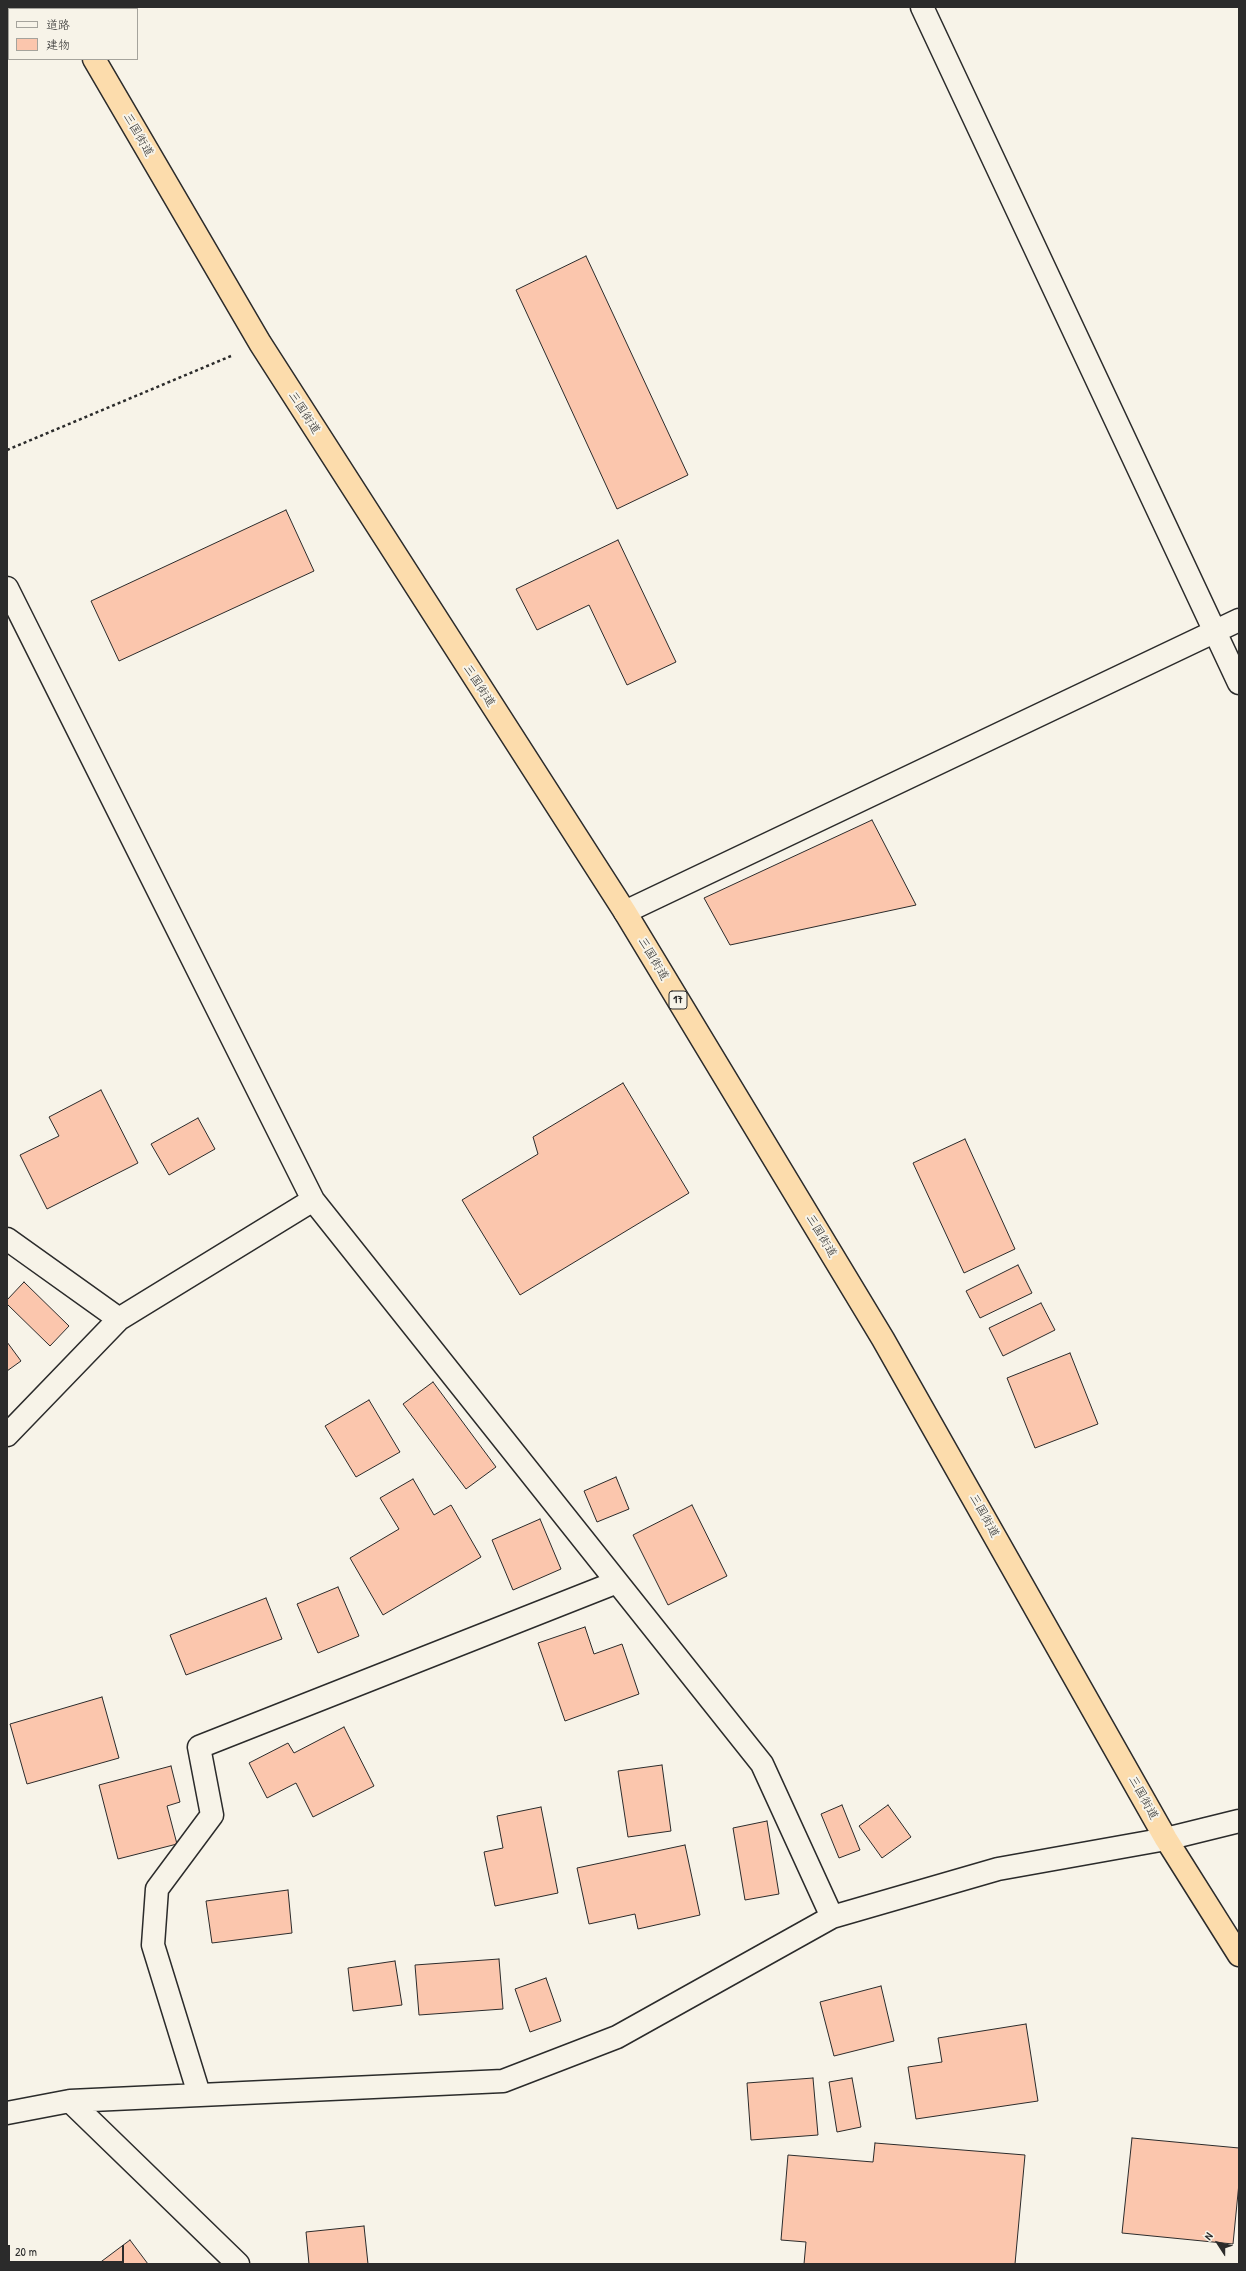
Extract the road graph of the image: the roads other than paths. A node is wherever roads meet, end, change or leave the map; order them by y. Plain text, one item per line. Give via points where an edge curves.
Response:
1 (922, 7) edge
2 (95, 60) edge
3 (7, 588) edge
4 (1239, 620) edge
5 (1213, 631) junction
6 (1239, 683) edge
7 (625, 912) junction
8 (313, 1200) junction
9 (7, 1239) edge
10 (119, 1319) junction
11 (7, 1435) edge
12 (617, 1582) junction
13 (1239, 1822) edge
14 (1166, 1839) junction
15 (832, 1917) junction
16 (1239, 1955) edge
17 (199, 2094) junction
18 (70, 2101) junction
19 (7, 2113) edge
20 (238, 2264) edge

1 - 5 street
2 - 7 highway, 三国街道 / 17 via 260,343
3 - 8 street
4 - 5 street
5 - 6 street
5 - 7 street
7 - 14 highway, 三国街道 / 17 via 883,1339
8 - 10 street
8 - 12 street
9 - 10 street
10 - 11 street
12 - 15 street via 762,1764
12 - 17 street via 199,1747 212,1815 158,1889 153,1945
13 - 14 street
14 - 15 street via 998,1869
14 - 16 highway, 三国街道 / 17
15 - 17 street via 617,2037 503,2081
17 - 18 street
18 - 19 street
18 - 20 street

